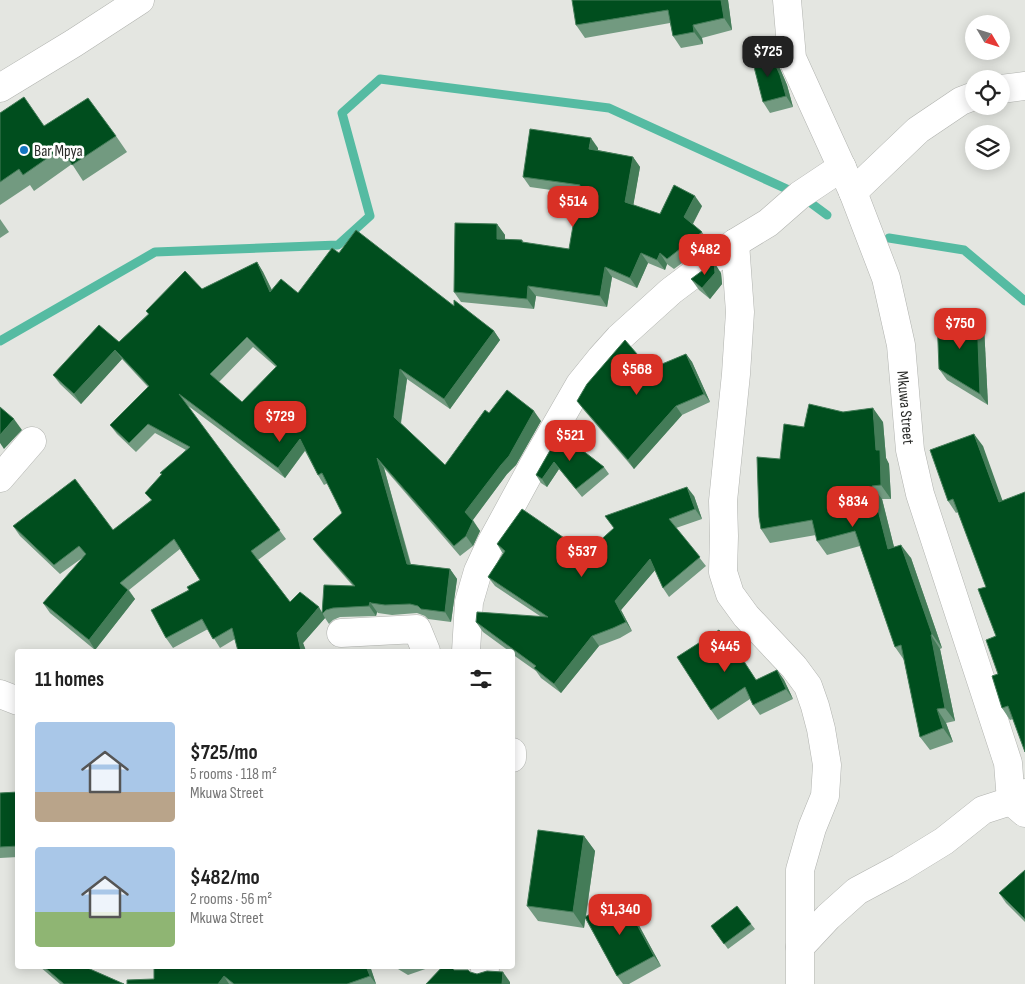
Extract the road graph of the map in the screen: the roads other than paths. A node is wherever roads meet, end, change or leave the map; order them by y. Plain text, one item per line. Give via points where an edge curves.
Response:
1 (140, 0) edge
2 (787, 0) edge
3 (1025, 86) edge
4 (0, 88) edge
5 (1010, 88) edge
6 (965, 99) edge
7 (842, 167) junction
8 (853, 192) junction
9 (735, 243) junction
10 (32, 441) dead end
11 (0, 478) edge
12 (341, 633) dead end
13 (425, 649) edge
14 (466, 649) edge
15 (0, 694) edge
16 (15, 700) edge
17 (1020, 802) edge
18 (800, 947) junction
19 (800, 984) edge

1 - 4 street
2 - 7 street, Mkuwa Street via 792,58
3 - 5 street
6 - 8 street via 918,130
7 - 8 street, Mkuwa Street
7 - 9 street via 800,195 768,223
8 - 17 street, Mkuwa Street via 886,278 900,345 910,450 920,494
9 - 14 street via 671,291 618,338 580,384 478,571 469,602
9 - 18 street via 740,312 724,501 723,572 730,594 746,616 794,666 808,686 819,721 827,766 825,796 800,870
10 - 11 street
12 - 13 street via 417,629
15 - 16 street
17 - 18 street via 983,810 944,841 857,891
18 - 19 street

